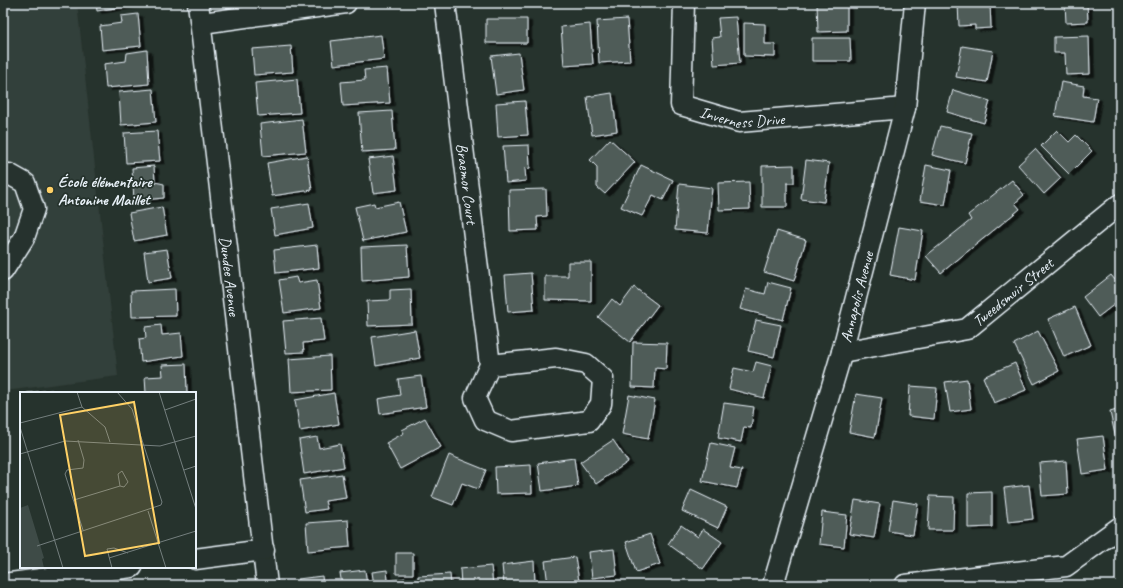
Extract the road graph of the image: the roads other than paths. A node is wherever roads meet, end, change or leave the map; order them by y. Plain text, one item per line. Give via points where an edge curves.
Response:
1 (198, 3) edge
2 (346, 3) edge
3 (444, 3) edge
4 (684, 3) edge
5 (915, 3) edge
6 (202, 23) junction
7 (905, 108) junction
8 (3, 175) edge
9 (1120, 204) edge
10 (3, 271) edge
11 (842, 352) junction
12 (490, 365) junction
13 (1120, 527) edge
14 (264, 550) junction
15 (196, 559) edge
16 (124, 568) edge
17 (3, 584) edge
18 (267, 585) edge
19 (773, 585) edge
20 (905, 585) edge

1 - 6 street, Dundee Avenue
2 - 6 street
3 - 12 street, Braemor Court
4 - 7 street, Inverness Drive via 681,105 739,122
5 - 7 street, Annapolis Avenue
6 - 14 street, Dundee Avenue
7 - 11 street, Annapolis Avenue
8 - 10 street via 10,174 25,183 34,209 24,238
9 - 11 street, Tweedsmuir Street via 967,329
11 - 19 street, Annapolis Avenue
12 - 12 street via 475,398 485,420 511,431 589,421 600,404 603,379 586,364 556,358
13 - 20 street via 1066,566
14 - 15 street
14 - 18 street, Dundee Avenue
16 - 17 street

